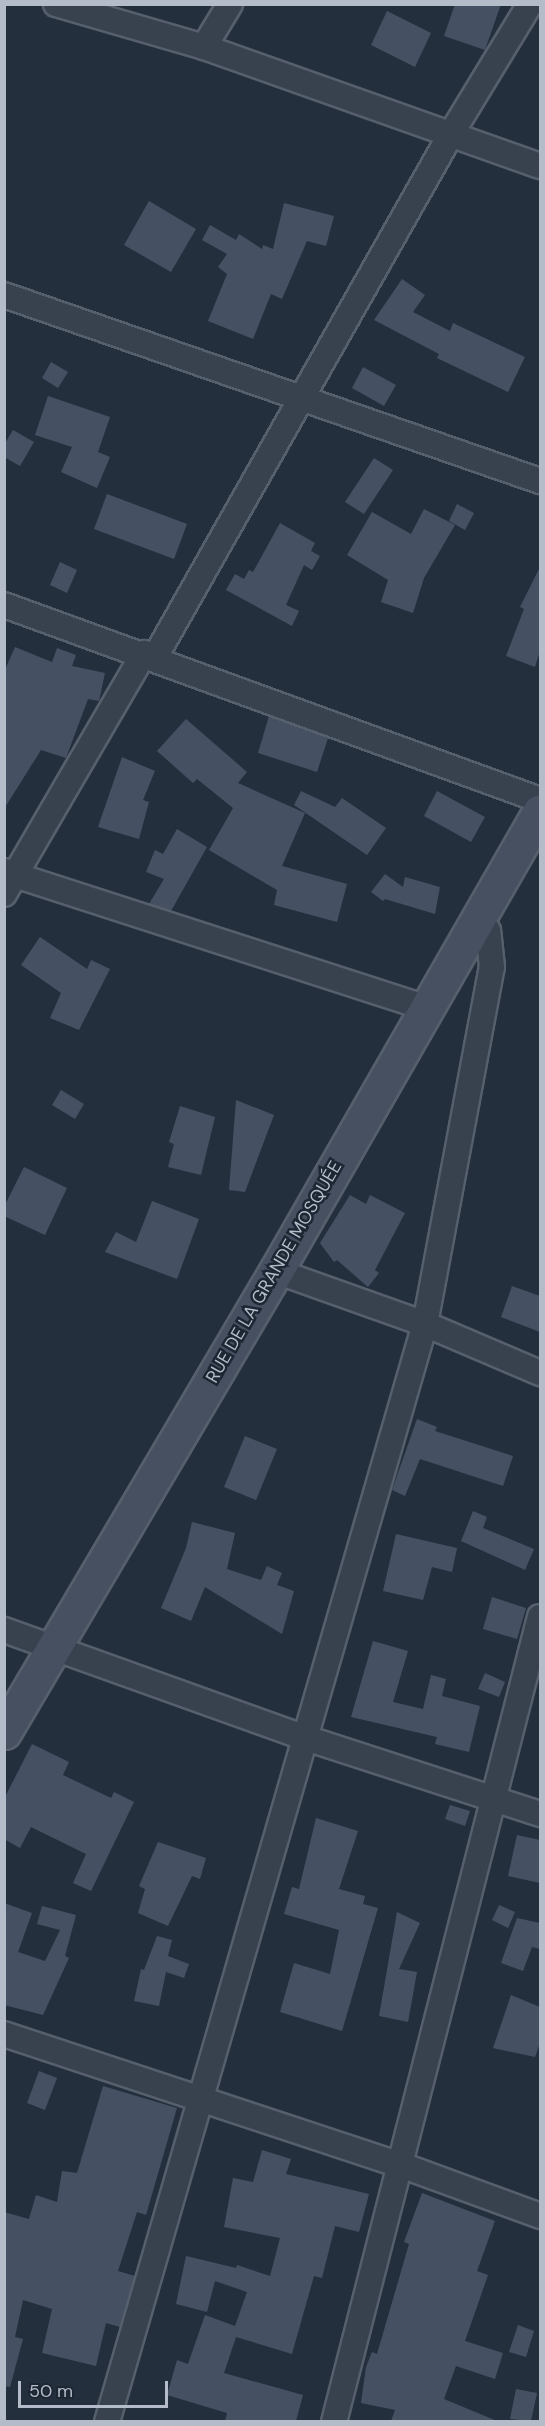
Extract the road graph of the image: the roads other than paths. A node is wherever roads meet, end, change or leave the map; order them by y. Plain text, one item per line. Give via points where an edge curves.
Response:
1 (56, 4) edge
2 (230, 4) edge
3 (530, 4) edge
4 (204, 47) junction
5 (451, 134) junction
6 (540, 166) edge
7 (4, 295) edge
8 (300, 400) junction
9 (540, 481) edge
10 (4, 605) edge
11 (149, 655) junction
12 (540, 800) edge
13 (540, 811) edge
14 (8, 880) edge
15 (481, 919) junction
16 (426, 1008) junction
17 (276, 1271) junction
18 (425, 1324) junction
19 (540, 1373) edge
20 (540, 1617) edge
21 (4, 1630) edge
22 (54, 1648) junction
23 (4, 1731) edge
24 (303, 1737) junction
25 (493, 1799) junction
26 (540, 1814) edge
27 (4, 2034) edge
28 (198, 2098) junction
29 (401, 2165) junction
30 (540, 2216) edge
31 (107, 2421) edge
32 (334, 2421) edge

1 - 4 street
2 - 4 street
3 - 5 street
4 - 5 street
5 - 6 street
5 - 8 street
7 - 8 street
8 - 9 street
8 - 11 street
10 - 11 street
11 - 12 street
11 - 14 street
13 - 15 street, RUE DE LA GRANDE MOSQUÉE
14 - 16 street
15 - 16 street, RUE DE LA GRANDE MOSQUÉE
15 - 18 street via 488,931 492,967
16 - 17 street, RUE DE LA GRANDE MOSQUÉE
17 - 18 street
17 - 22 street, RUE DE LA GRANDE MOSQUÉE
18 - 19 street
18 - 24 street
20 - 25 street
21 - 22 street
22 - 23 street, RUE DE LA GRANDE MOSQUÉE
22 - 24 street
24 - 25 street
24 - 28 street
25 - 26 street
25 - 29 street
27 - 28 street
28 - 29 street
28 - 31 street
29 - 30 street
29 - 32 street

